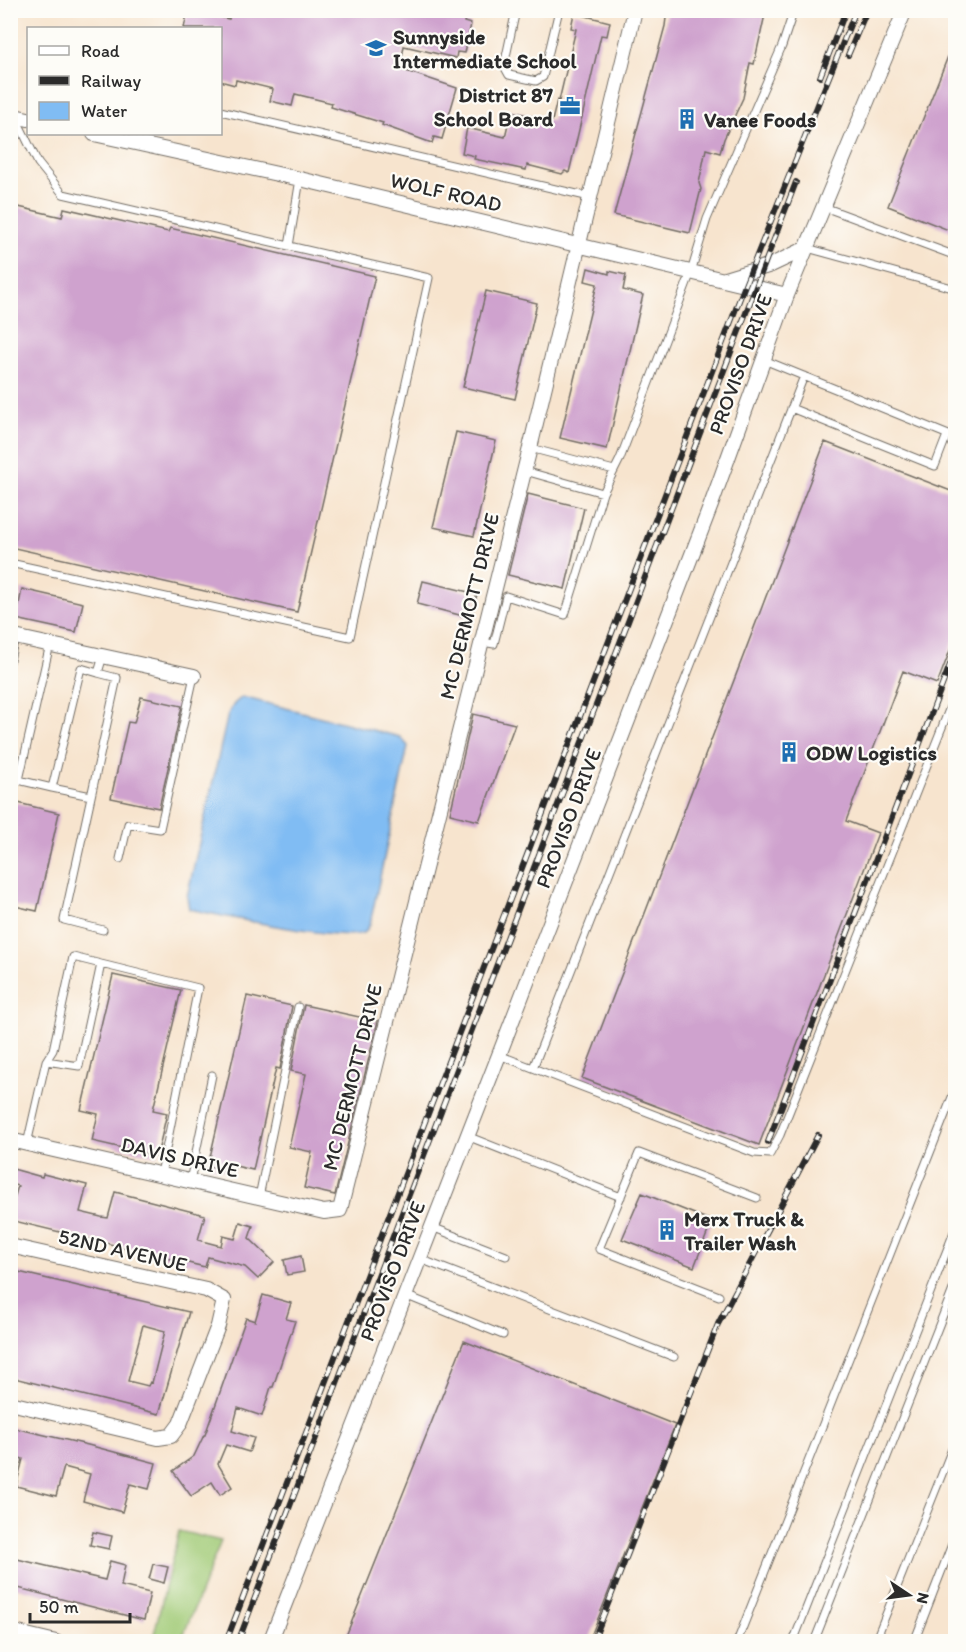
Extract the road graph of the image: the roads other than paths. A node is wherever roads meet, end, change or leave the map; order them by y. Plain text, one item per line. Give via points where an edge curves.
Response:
1 (516, 10) edge
2 (557, 10) edge
3 (635, 10) edge
4 (794, 10) edge
5 (905, 10) edge
6 (222, 111) edge
7 (18, 116) edge
8 (104, 135) edge
9 (142, 139) edge
10 (300, 180) junction
11 (590, 197) junction
12 (824, 207) junction
13 (578, 245) junction
14 (289, 246) junction
15 (807, 248) junction
16 (956, 256) edge
17 (691, 272) junction
18 (724, 279) junction
19 (956, 289) edge
20 (788, 295) junction
21 (764, 360) junction
22 (804, 376) junction
23 (791, 408) junction
24 (947, 435) junction
25 (956, 438) edge
26 (530, 448) junction
27 (614, 470) junction
28 (525, 471) junction
29 (603, 494) junction
30 (10, 563) edge
31 (13, 636) edge
32 (482, 642) junction
33 (50, 644) junction
34 (103, 656) junction
35 (10, 660) edge
36 (98, 673) junction
37 (194, 676) joint
38 (956, 692) edge
39 (10, 778) edge
40 (19, 780) junction
41 (52, 788) junction
42 (91, 796) junction
43 (120, 859) dead end
44 (103, 930) dead end
45 (101, 964) junction
46 (298, 1007) dead end
47 (499, 1055) junction
48 (46, 1061) junction
49 (533, 1068) junction
50 (212, 1075) dead end
51 (956, 1087) edge
52 (467, 1136) junction
53 (10, 1140) edge
54 (27, 1144) junction
55 (161, 1174) junction
56 (190, 1181) junction
57 (259, 1197) junction
58 (621, 1197) junction
59 (757, 1198) dead end
60 (340, 1210) joint
61 (432, 1227) junction
62 (956, 1227) edge
63 (10, 1246) edge
64 (506, 1256) dead end
65 (420, 1258) junction
66 (956, 1282) edge
67 (405, 1295) junction
68 (719, 1296) dead end
69 (503, 1335) dead end
70 (674, 1357) dead end
71 (10, 1403) edge
72 (956, 1439) edge
73 (956, 1534) edge
74 (10, 1631) edge
75 (56, 1641) edge
76 (270, 1641) edge
77 (737, 1641) edge
78 (793, 1641) edge
79 (814, 1641) edge
80 (875, 1641) edge
81 (914, 1641) edge

1 - 2 lane via 504,66 509,75 536,81 543,77
3 - 11 street, MC DERMOTT DRIVE
4 - 17 lane via 707,219
5 - 12 street, PROVISO DRIVE
6 - 11 lane
7 - 14 lane via 38,163 63,194
8 - 9 street, WOLF ROAD
9 - 10 street, WOLF ROAD
10 - 13 street, WOLF ROAD
10 - 14 lane
11 - 13 street, MC DERMOTT DRIVE
12 - 15 street, PROVISO DRIVE
12 - 16 lane
13 - 17 street, WOLF ROAD
13 - 26 street, MC DERMOTT DRIVE
14 - 30 lane via 429,278 350,637
15 - 18 street
15 - 19 lane
15 - 20 street, PROVISO DRIVE
17 - 18 street, WOLF ROAD
17 - 27 lane
18 - 20 street, WOLF ROAD
20 - 21 street, PROVISO DRIVE
21 - 22 lane
21 - 47 street, PROVISO DRIVE
22 - 23 lane
22 - 24 lane
23 - 24 lane via 935,466
23 - 49 lane
24 - 25 lane
26 - 27 lane
26 - 28 street, MC DERMOTT DRIVE
27 - 29 lane
28 - 29 lane
28 - 32 street, MC DERMOTT DRIVE
29 - 32 lane via 565,615 506,596 494,644
31 - 33 street
31 - 35 lane
32 - 60 street, MC DERMOTT DRIVE
33 - 34 street
33 - 40 lane
34 - 36 lane
34 - 37 street
36 - 41 lane via 81,668
36 - 42 lane via 117,678
37 - 43 lane via 160,829 128,824
38 - 49 lane via 770,1154 754,1153
39 - 40 lane
40 - 41 lane
41 - 42 lane
42 - 44 lane via 64,920
45 - 48 lane via 73,957 53,1050
45 - 48 lane via 79,1066
45 - 55 lane via 198,988
46 - 57 lane
47 - 49 lane
47 - 52 street, PROVISO DRIVE
48 - 54 lane
50 - 56 lane
51 - 77 lane
52 - 58 lane
52 - 61 street, PROVISO DRIVE
53 - 54 street, DAVIS DRIVE
54 - 55 street, DAVIS DRIVE
55 - 56 street, DAVIS DRIVE
56 - 57 street, DAVIS DRIVE
57 - 60 street, DAVIS DRIVE via 324,1212
58 - 59 lane via 639,1153
58 - 68 lane via 600,1249
61 - 64 lane
61 - 65 street, PROVISO DRIVE
62 - 78 lane
63 - 71 street, 52ND AVENUE via 206,1290 224,1300 218,1326 180,1424 171,1437
65 - 67 street, PROVISO DRIVE
65 - 70 lane
66 - 79 lane
67 - 69 lane
67 - 76 street, PROVISO DRIVE
72 - 80 lane
73 - 81 lane
74 - 75 street

